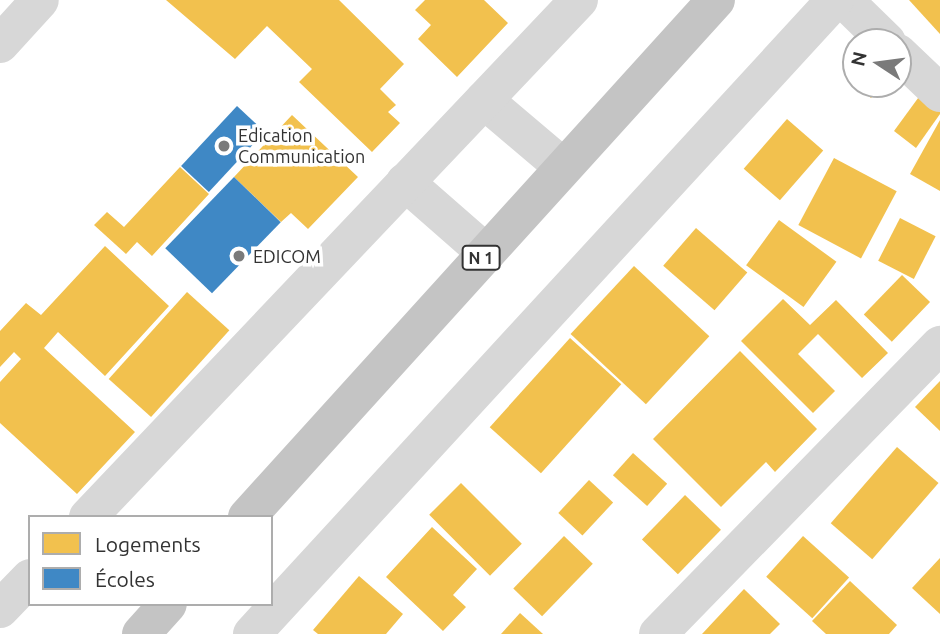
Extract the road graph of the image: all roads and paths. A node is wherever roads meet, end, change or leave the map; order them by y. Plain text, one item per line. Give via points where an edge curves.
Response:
1 (40, 0) edge
2 (579, 0) edge
3 (716, 0) edge
4 (835, 0) edge
5 (844, 0) edge
6 (873, 28) edge
7 (0, 44) edge
8 (912, 66) edge
9 (940, 93) edge
10 (484, 100) junction
11 (563, 167) junction
12 (405, 182) junction
13 (486, 253) junction
14 (940, 345) edge
15 (90, 515) edge
16 (249, 515) edge
17 (28, 580) edge
18 (166, 606) edge
19 (0, 609) edge
20 (141, 634) edge
21 (252, 634) edge
22 (658, 634) edge

1 - 7 street
2 - 10 street
3 - 11 highway, N 1
4 - 21 street
5 - 6 street
8 - 9 street
10 - 11 street
10 - 12 street
11 - 13 highway, N 1
12 - 13 street
12 - 15 street
13 - 16 highway, N 1
14 - 22 street
17 - 19 street
18 - 20 highway

